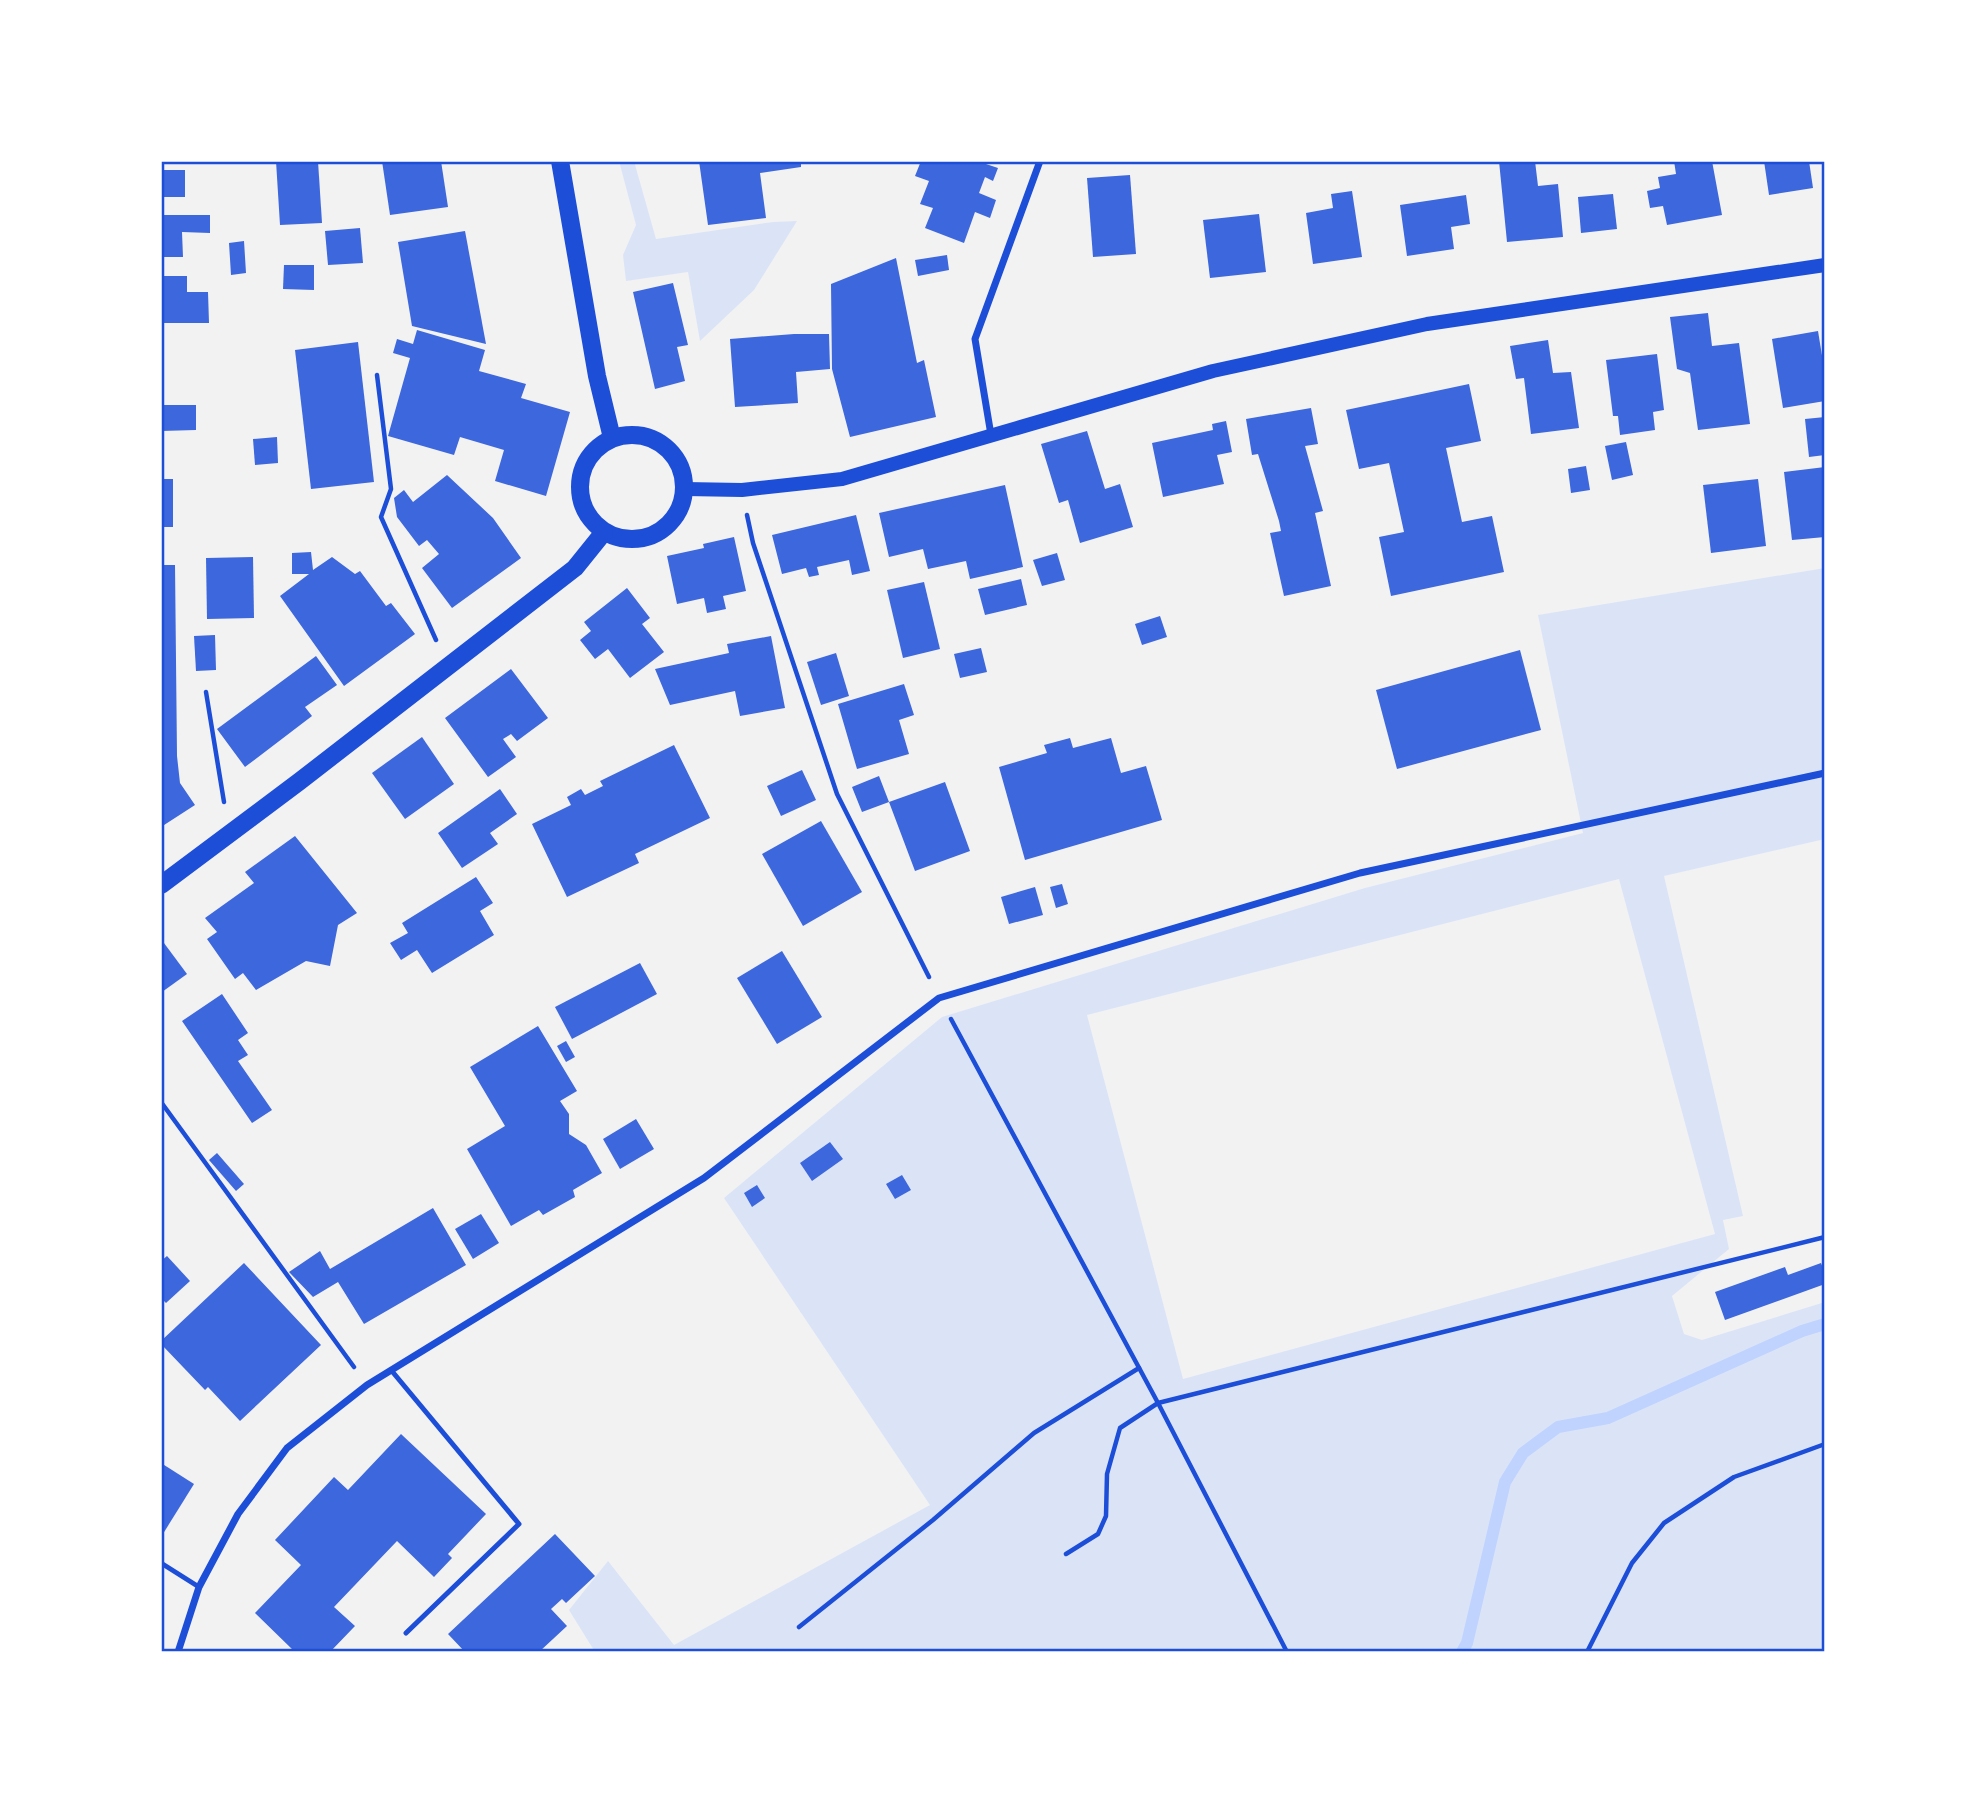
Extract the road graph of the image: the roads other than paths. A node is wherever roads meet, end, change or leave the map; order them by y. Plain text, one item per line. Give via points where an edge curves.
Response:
1 (560, 161) edge
2 (1040, 161) edge
3 (1825, 265) edge
4 (992, 436) junction
5 (612, 438) junction
6 (685, 489) junction
7 (604, 531) junction
8 (1825, 773) edge
9 (161, 885) edge
10 (391, 1370) junction
11 (161, 1563) edge
12 (199, 1587) junction
13 (406, 1633) dead end
14 (178, 1652) edge

1 - 5 main road
2 - 4 street via 975,339
3 - 4 main road via 1427,324 1213,371
4 - 6 main road via 842,479 742,490
5 - 6 main road via 631,434 664,445 676,458
5 - 7 main road via 594,450 581,475 579,493 584,509
6 - 7 main road via 675,518 659,533 633,540
7 - 9 main road via 575,568
8 - 10 street via 1360,873 939,998 704,1178
10 - 12 street via 288,1448 238,1514
10 - 13 lane via 519,1524
11 - 12 lane
12 - 14 street

